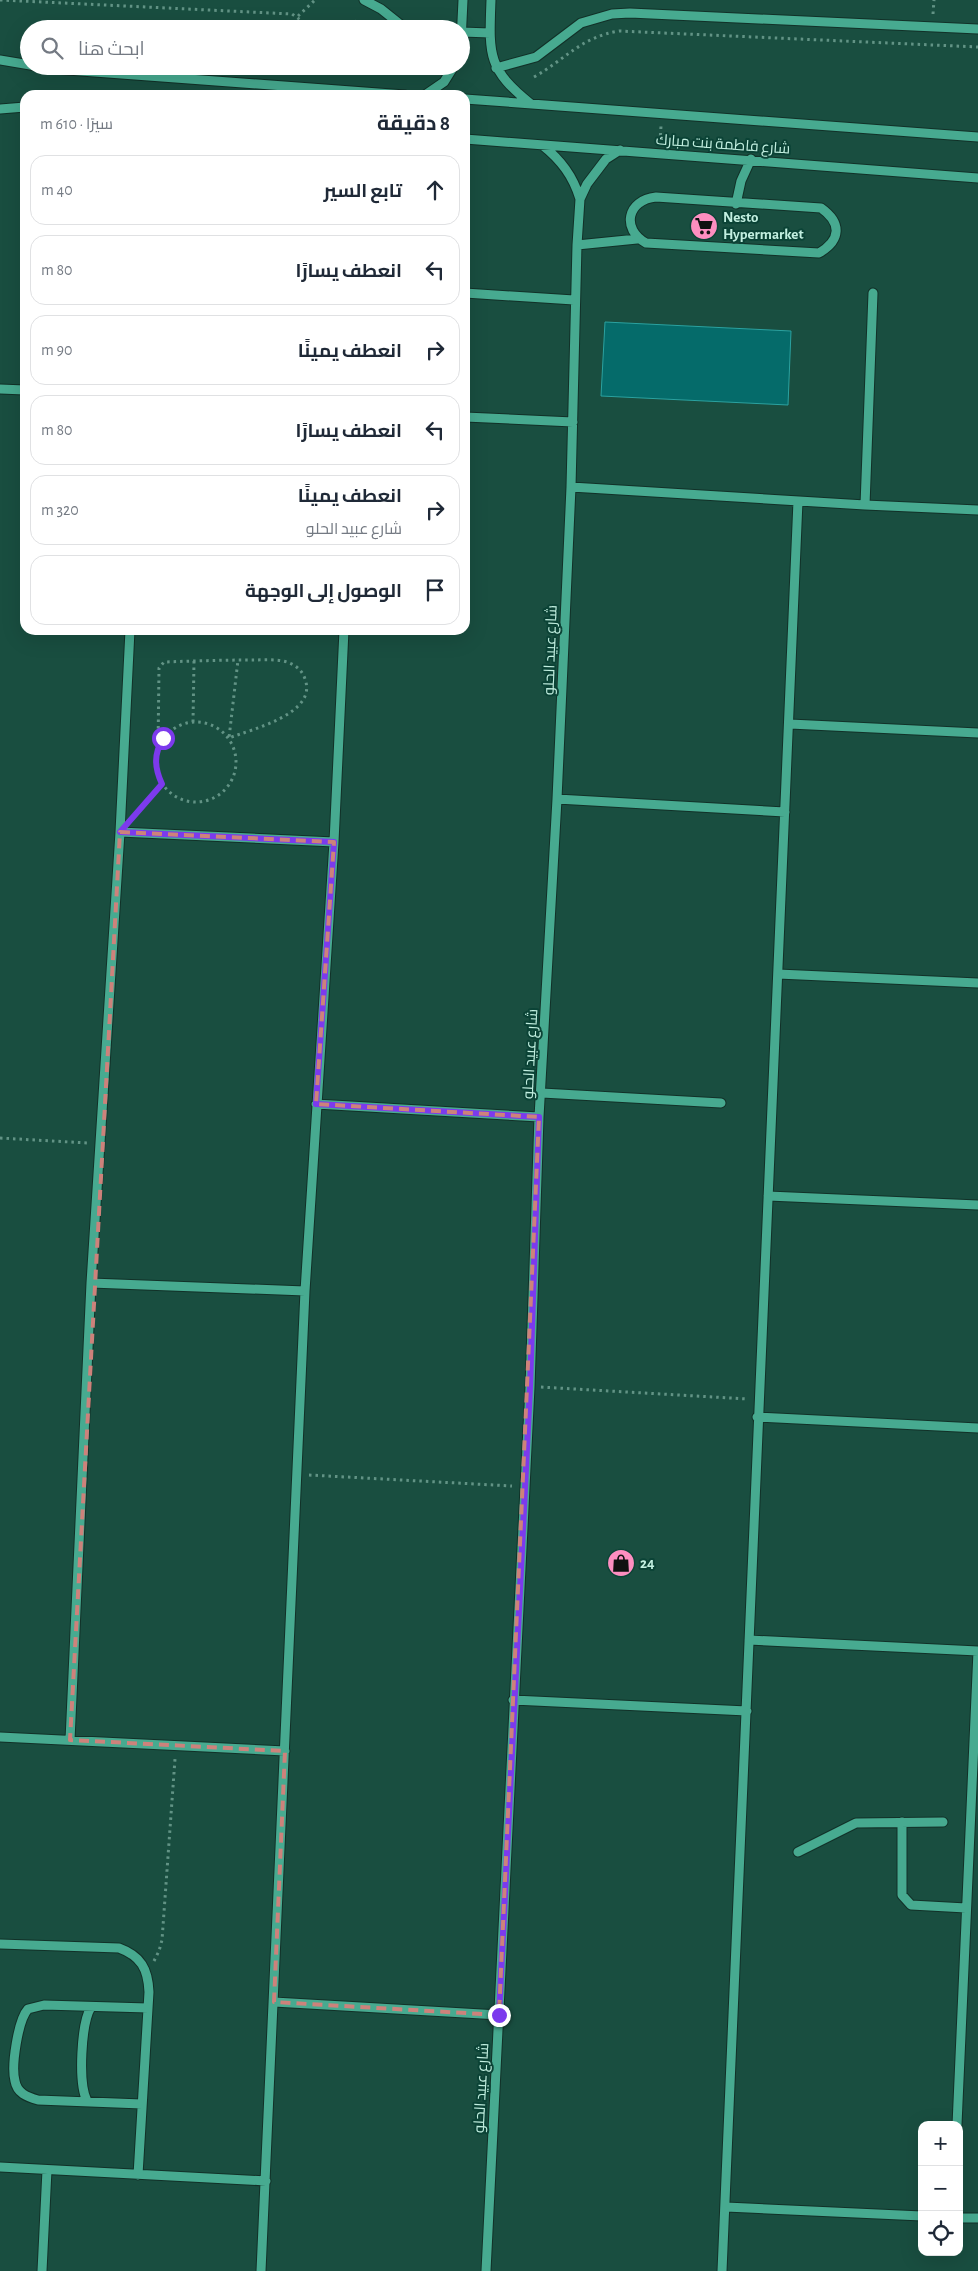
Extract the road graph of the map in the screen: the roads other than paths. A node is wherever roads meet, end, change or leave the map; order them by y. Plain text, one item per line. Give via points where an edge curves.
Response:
1 (364, 0) edge
2 (463, 0) edge
3 (491, 0) edge
4 (394, 20) edge
5 (462, 20) edge
6 (978, 29) edge
7 (470, 32) edge
8 (490, 33) junction
9 (0, 60) edge
10 (20, 63) edge
11 (496, 68) junction
12 (135, 75) edge
13 (448, 75) edge
14 (338, 90) edge
15 (432, 90) edge
16 (470, 100) edge
17 (532, 104) junction
18 (20, 107) edge
19 (0, 109) edge
20 (978, 137) edge
21 (470, 139) edge
22 (542, 145) junction
23 (620, 150) junction
24 (751, 160) junction
25 (978, 178) edge
26 (580, 199) junction
27 (736, 204) junction
28 (637, 239) junction
29 (577, 244) junction
30 (470, 293) edge
31 (873, 293) dead end
32 (574, 300) junction
33 (0, 389) edge
34 (20, 390) edge
35 (470, 417) edge
36 (573, 422) junction
37 (571, 487) junction
38 (798, 501) junction
39 (865, 506) junction
40 (978, 510) edge
41 (130, 635) edge
42 (344, 635) edge
43 (790, 724) junction
44 (978, 732) edge
45 (558, 799) junction
46 (785, 812) junction
47 (120, 832) junction
48 (334, 842) junction
49 (778, 974) junction
50 (978, 983) edge
51 (542, 1093) junction
52 (722, 1103) dead end
53 (316, 1104) junction
54 (539, 1117) junction
55 (768, 1196) junction
56 (978, 1205) edge
57 (91, 1282) junction
58 (306, 1291) junction
59 (757, 1417) junction
60 (978, 1428) edge
61 (749, 1640) junction
62 (978, 1651) edge
63 (513, 1700) junction
64 (747, 1711) junction
65 (0, 1737) edge
66 (70, 1740) junction
67 (285, 1751) junction
68 (902, 1822) junction
69 (943, 1822) dead end
70 (798, 1852) dead end
71 (966, 1908) junction
72 (0, 1944) edge
73 (274, 2002) junction
74 (92, 2007) junction
75 (148, 2008) junction
76 (499, 2015) junction
77 (87, 2101) junction
78 (142, 2104) junction
79 (957, 2121) edge
80 (0, 2167) edge
81 (47, 2170) junction
82 (138, 2175) junction
83 (266, 2182) junction
84 (726, 2206) junction
85 (918, 2216) edge
86 (963, 2218) edge
87 (978, 2218) edge
88 (42, 2271) edge
89 (262, 2271) edge
90 (486, 2271) edge
91 (722, 2271) edge

1 - 4 street
2 - 5 street
3 - 8 street
6 - 11 street via 612,14 581,23 536,57
7 - 8 street
8 - 11 street
9 - 10 street
11 - 17 street via 510,87
12 - 14 street
13 - 15 street
16 - 17 street, شارع فاطمة بنت مبارك
17 - 20 street, شارع فاطمة بنت مبارك
18 - 19 street
21 - 22 street, شارع فاطمة بنت مبارك
22 - 23 street, شارع فاطمة بنت مبارك
22 - 26 street, شارع عبيد الحلو via 562,163
23 - 24 street, شارع فاطمة بنت مبارك
23 - 26 street, شارع عبيد الحلو via 595,171
24 - 25 street, شارع فاطمة بنت مبارك
24 - 27 street via 741,181
26 - 29 street, شارع عبيد الحلو
27 - 28 street via 646,198 632,211 630,221
27 - 28 street via 821,208 836,225 835,237 829,247 819,253 807,254 655,245
28 - 29 street
29 - 32 street, شارع عبيد الحلو
30 - 32 street
31 - 39 street
32 - 36 street, شارع عبيد الحلو
33 - 34 street
35 - 36 street
36 - 37 street, شارع عبيد الحلو
37 - 38 street
37 - 45 street, شارع عبيد الحلو
38 - 39 street
38 - 43 street
39 - 40 street
41 - 47 street
42 - 48 street
43 - 44 street
43 - 46 street
45 - 46 street
45 - 51 street, شارع عبيد الحلو
46 - 49 street
47 - 48 street
47 - 57 street
48 - 53 street
49 - 50 street
49 - 55 street
51 - 52 street
51 - 54 street, شارع عبيد الحلو
53 - 54 street
53 - 58 street
54 - 63 street, شارع عبيد الحلو via 530,1387
55 - 56 street
55 - 59 street
57 - 58 street
57 - 66 street
58 - 67 street
59 - 60 street
59 - 61 street
61 - 62 street
61 - 64 street
62 - 71 street
63 - 64 street
63 - 76 street, شارع عبيد الحلو
64 - 84 street
65 - 66 street
66 - 67 street
67 - 73 street
68 - 69 street
68 - 70 street via 849,1825
68 - 71 street via 901,1888 906,1901 912,1905
71 - 79 street
72 - 75 street via 119,1948 130,1952 146,1969
73 - 76 street
73 - 83 street
74 - 75 street
74 - 77 street via 85,2026 82,2083
74 - 77 street via 44,2005 28,2009 20,2024 14,2071 14,2081 27,2098
75 - 78 street
76 - 90 street, شارع عبيد الحلو
77 - 78 street
78 - 82 street
80 - 81 street
81 - 82 street
81 - 88 street
82 - 83 street
83 - 89 street
84 - 85 street
84 - 91 street
86 - 87 street

